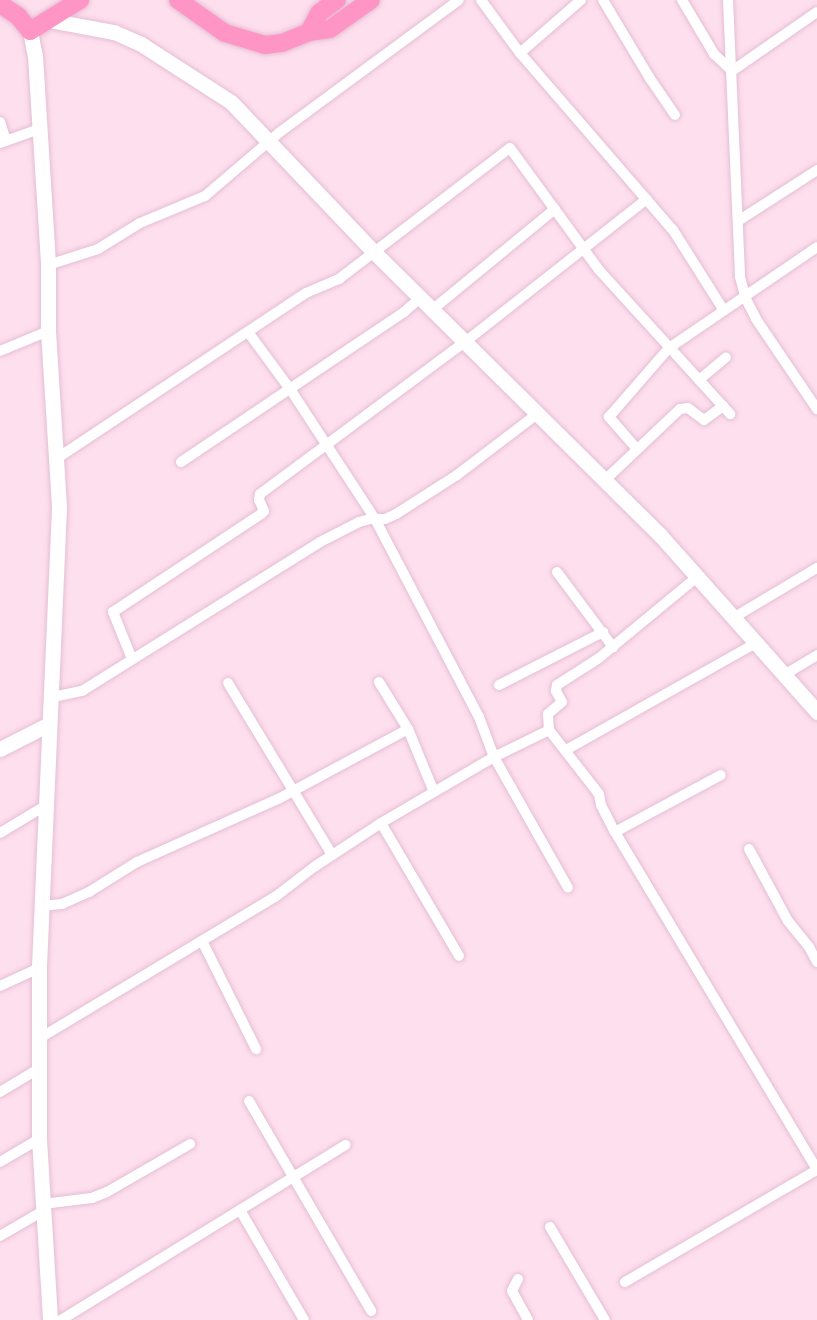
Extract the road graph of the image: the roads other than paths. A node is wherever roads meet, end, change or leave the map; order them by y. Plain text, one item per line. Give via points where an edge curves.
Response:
1 (80, 0) edge
2 (178, 0) edge
3 (337, 0) edge
4 (371, 0) edge
5 (459, 0) edge
6 (481, 0) edge
7 (581, 0) edge
8 (603, 0) edge
9 (682, 0) edge
10 (728, 0) edge
11 (0, 4) edge
12 (817, 12) edge
13 (49, 20) junction
14 (30, 31) junction
15 (309, 32) junction
16 (520, 53) junction
17 (732, 71) junction
18 (675, 115) dead end
19 (0, 122) edge
20 (39, 129) junction
21 (3, 142) edge
22 (271, 142) junction
23 (817, 170) edge
24 (647, 199) junction
25 (555, 209) junction
26 (738, 221) junction
27 (817, 247) edge
28 (583, 248) junction
29 (375, 253) junction
30 (48, 265) junction
31 (745, 295) junction
32 (420, 298) junction
33 (723, 309) junction
34 (432, 310) junction
35 (48, 331) junction
36 (248, 332) junction
37 (465, 342) junction
38 (669, 348) junction
39 (0, 351) edge
40 (726, 357) dead end
41 (699, 380) junction
42 (290, 389) junction
43 (817, 409) edge
44 (537, 414) junction
45 (327, 444) junction
46 (637, 449) junction
47 (56, 459) junction
48 (181, 462) dead end
49 (605, 480) junction
50 (375, 519) junction
51 (817, 567) edge
52 (557, 572) dead end
53 (697, 577) junction
54 (733, 618) junction
55 (603, 632) junction
56 (756, 644) junction
57 (614, 647) junction
58 (817, 655) edge
59 (132, 659) junction
60 (784, 675) junction
61 (379, 682) dead end
62 (228, 683) dead end
63 (499, 685) dead end
64 (52, 697) junction
65 (817, 712) edge
66 (49, 724) junction
67 (408, 729) junction
68 (549, 730) junction
69 (0, 749) edge
70 (566, 750) junction
71 (494, 758) junction
72 (721, 775) dead end
73 (293, 790) junction
74 (434, 792) junction
75 (45, 806) junction
76 (381, 823) junction
77 (615, 832) junction
78 (0, 833) edge
79 (749, 849) dead end
80 (332, 855) junction
81 (568, 888) dead end
82 (40, 906) junction
83 (202, 941) junction
84 (813, 945) edge
85 (459, 956) dead end
86 (817, 962) edge
87 (39, 968) junction
88 (0, 986) edge
89 (40, 1038) junction
90 (256, 1049) dead end
91 (40, 1068) junction
92 (0, 1092) edge
93 (249, 1101) dead end
94 (39, 1139) junction
95 (190, 1144) dead end
96 (346, 1146) dead end
97 (0, 1162) edge
98 (817, 1170) edge
99 (293, 1177) junction
100 (43, 1207) junction
101 (240, 1210) junction
102 (550, 1227) dead end
103 (0, 1236) edge
104 (518, 1279) dead end
105 (625, 1282) dead end
106 (371, 1311) dead end
107 (50, 1320) edge
108 (60, 1320) edge
109 (304, 1320) edge
110 (528, 1320) edge
111 (604, 1320) edge

1 - 13 main road
2 - 15 main road via 225,33 265,45
3 - 15 main road via 319,14
4 - 15 main road via 330,29
5 - 22 street
6 - 16 street
7 - 16 street
8 - 18 street
9 - 17 street via 714,54
10 - 17 street
11 - 14 main road via 18,16
12 - 17 street
13 - 14 main road
13 - 22 main road via 114,32 141,44 231,102
14 - 20 main road
16 - 24 street
17 - 26 street
19 - 21 street
20 - 21 street
20 - 30 main road
22 - 29 main road
22 - 30 street via 205,196 140,223 98,249
23 - 26 street
24 - 28 street
24 - 33 street via 673,230
25 - 28 street
25 - 29 street via 509,148
25 - 34 street
26 - 31 street via 740,277
27 - 31 street
28 - 37 street
28 - 38 street
29 - 32 main road
29 - 36 street via 339,279 306,293
30 - 35 main road
31 - 33 street
31 - 43 street via 761,327
32 - 34 main road
32 - 42 street
33 - 38 street
34 - 37 main road
35 - 39 street
35 - 47 main road
36 - 42 street
36 - 47 street
37 - 44 main road
37 - 45 street
38 - 41 street
38 - 46 street via 609,417
40 - 41 street
41 - 46 street via 727,410 704,420 683,408
42 - 45 street
42 - 48 street
44 - 49 main road
44 - 50 street via 434,490 389,518
45 - 50 street
45 - 59 street via 260,494 264,511 261,514 113,612
46 - 49 street
47 - 64 main road via 59,508
49 - 53 main road
50 - 59 street via 359,522 302,552
50 - 71 street via 479,717
51 - 54 street
52 - 55 street
53 - 54 main road
53 - 57 street
54 - 56 main road
55 - 57 street
55 - 63 street
56 - 60 main road
56 - 70 street
57 - 68 street via 557,685 562,702 549,712
58 - 60 street
59 - 64 street via 82,690
60 - 65 main road
61 - 67 street
62 - 73 street
64 - 66 main road
66 - 69 main road
66 - 75 main road
67 - 73 street
67 - 74 street
68 - 70 street
68 - 71 street
70 - 77 street via 599,794
71 - 74 street
71 - 81 street
72 - 77 street
73 - 80 street
73 - 82 street via 137,862 89,892 62,904
74 - 76 street
75 - 78 street
75 - 82 main road
76 - 80 street
76 - 85 street
77 - 98 street
79 - 84 street via 788,921
80 - 83 street via 275,897
82 - 87 main road
83 - 89 street
83 - 90 street
84 - 86 street
87 - 88 street
87 - 89 main road
89 - 91 main road
91 - 92 street
91 - 94 main road
93 - 99 street
94 - 97 street
94 - 100 main road
95 - 100 street via 92,1198
96 - 99 street
98 - 105 street
99 - 101 street
99 - 106 street
100 - 103 street
100 - 107 main road
101 - 108 street
101 - 109 street
102 - 111 street
104 - 110 street via 512,1291

